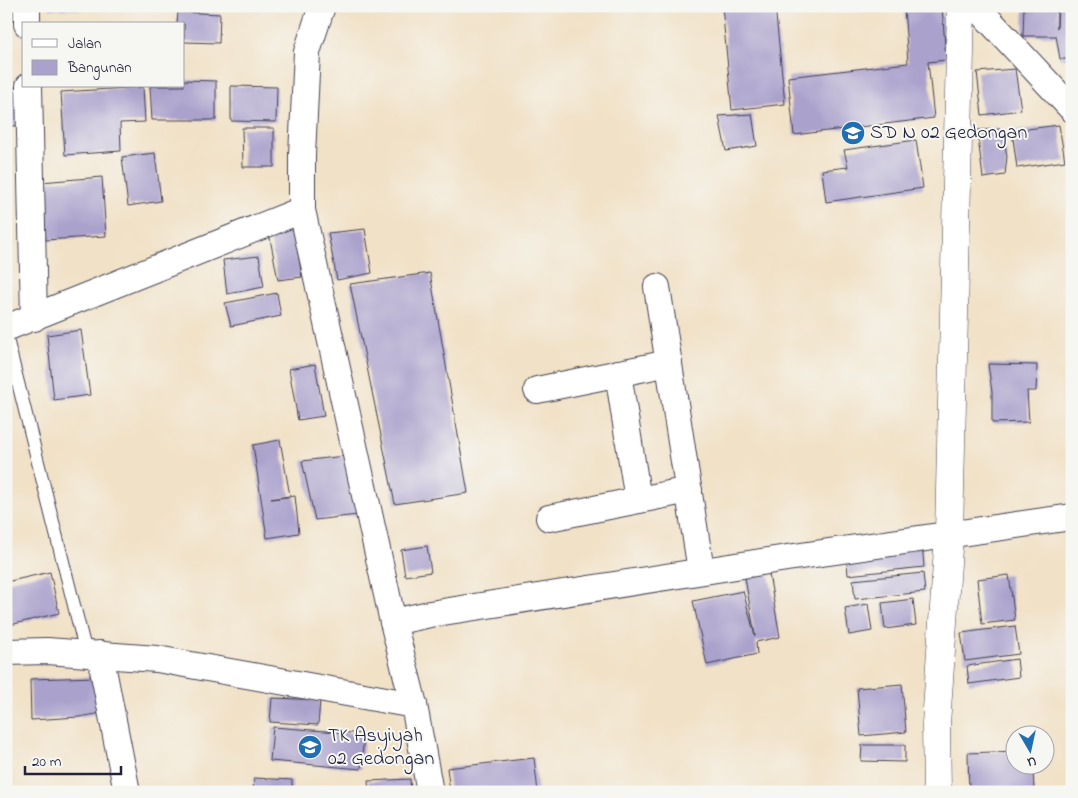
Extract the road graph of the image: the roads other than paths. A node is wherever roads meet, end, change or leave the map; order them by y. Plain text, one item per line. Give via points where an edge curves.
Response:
1 (27, 6) edge
2 (322, 6) edge
3 (961, 6) edge
4 (976, 6) edge
5 (28, 22) edge
6 (29, 88) edge
7 (1072, 109) edge
8 (302, 210) junction
9 (657, 287) dead end
10 (34, 318) junction
11 (6, 328) edge
12 (6, 335) edge
13 (669, 363) junction
14 (618, 373) junction
15 (537, 390) dead end
16 (688, 490) junction
17 (638, 500) junction
18 (1072, 517) edge
19 (550, 518) dead end
20 (949, 534) junction
21 (701, 572) junction
22 (393, 622) junction
23 (6, 652) edge
24 (93, 654) junction
25 (414, 705) junction
26 (127, 792) edge
27 (430, 792) edge
28 (937, 792) edge

1 - 5 street
2 - 8 street via 307,52
3 - 20 street
4 - 7 street
6 - 10 street
8 - 10 street
8 - 22 street
9 - 13 street
10 - 11 street
12 - 24 lane
13 - 14 street
13 - 16 street
14 - 15 street
14 - 17 street
16 - 17 street
16 - 21 street
17 - 19 street
18 - 20 street
20 - 21 street
20 - 28 street via 936,724
21 - 22 street
22 - 25 street
23 - 24 street
24 - 25 street via 157,659
24 - 26 street
25 - 27 street

